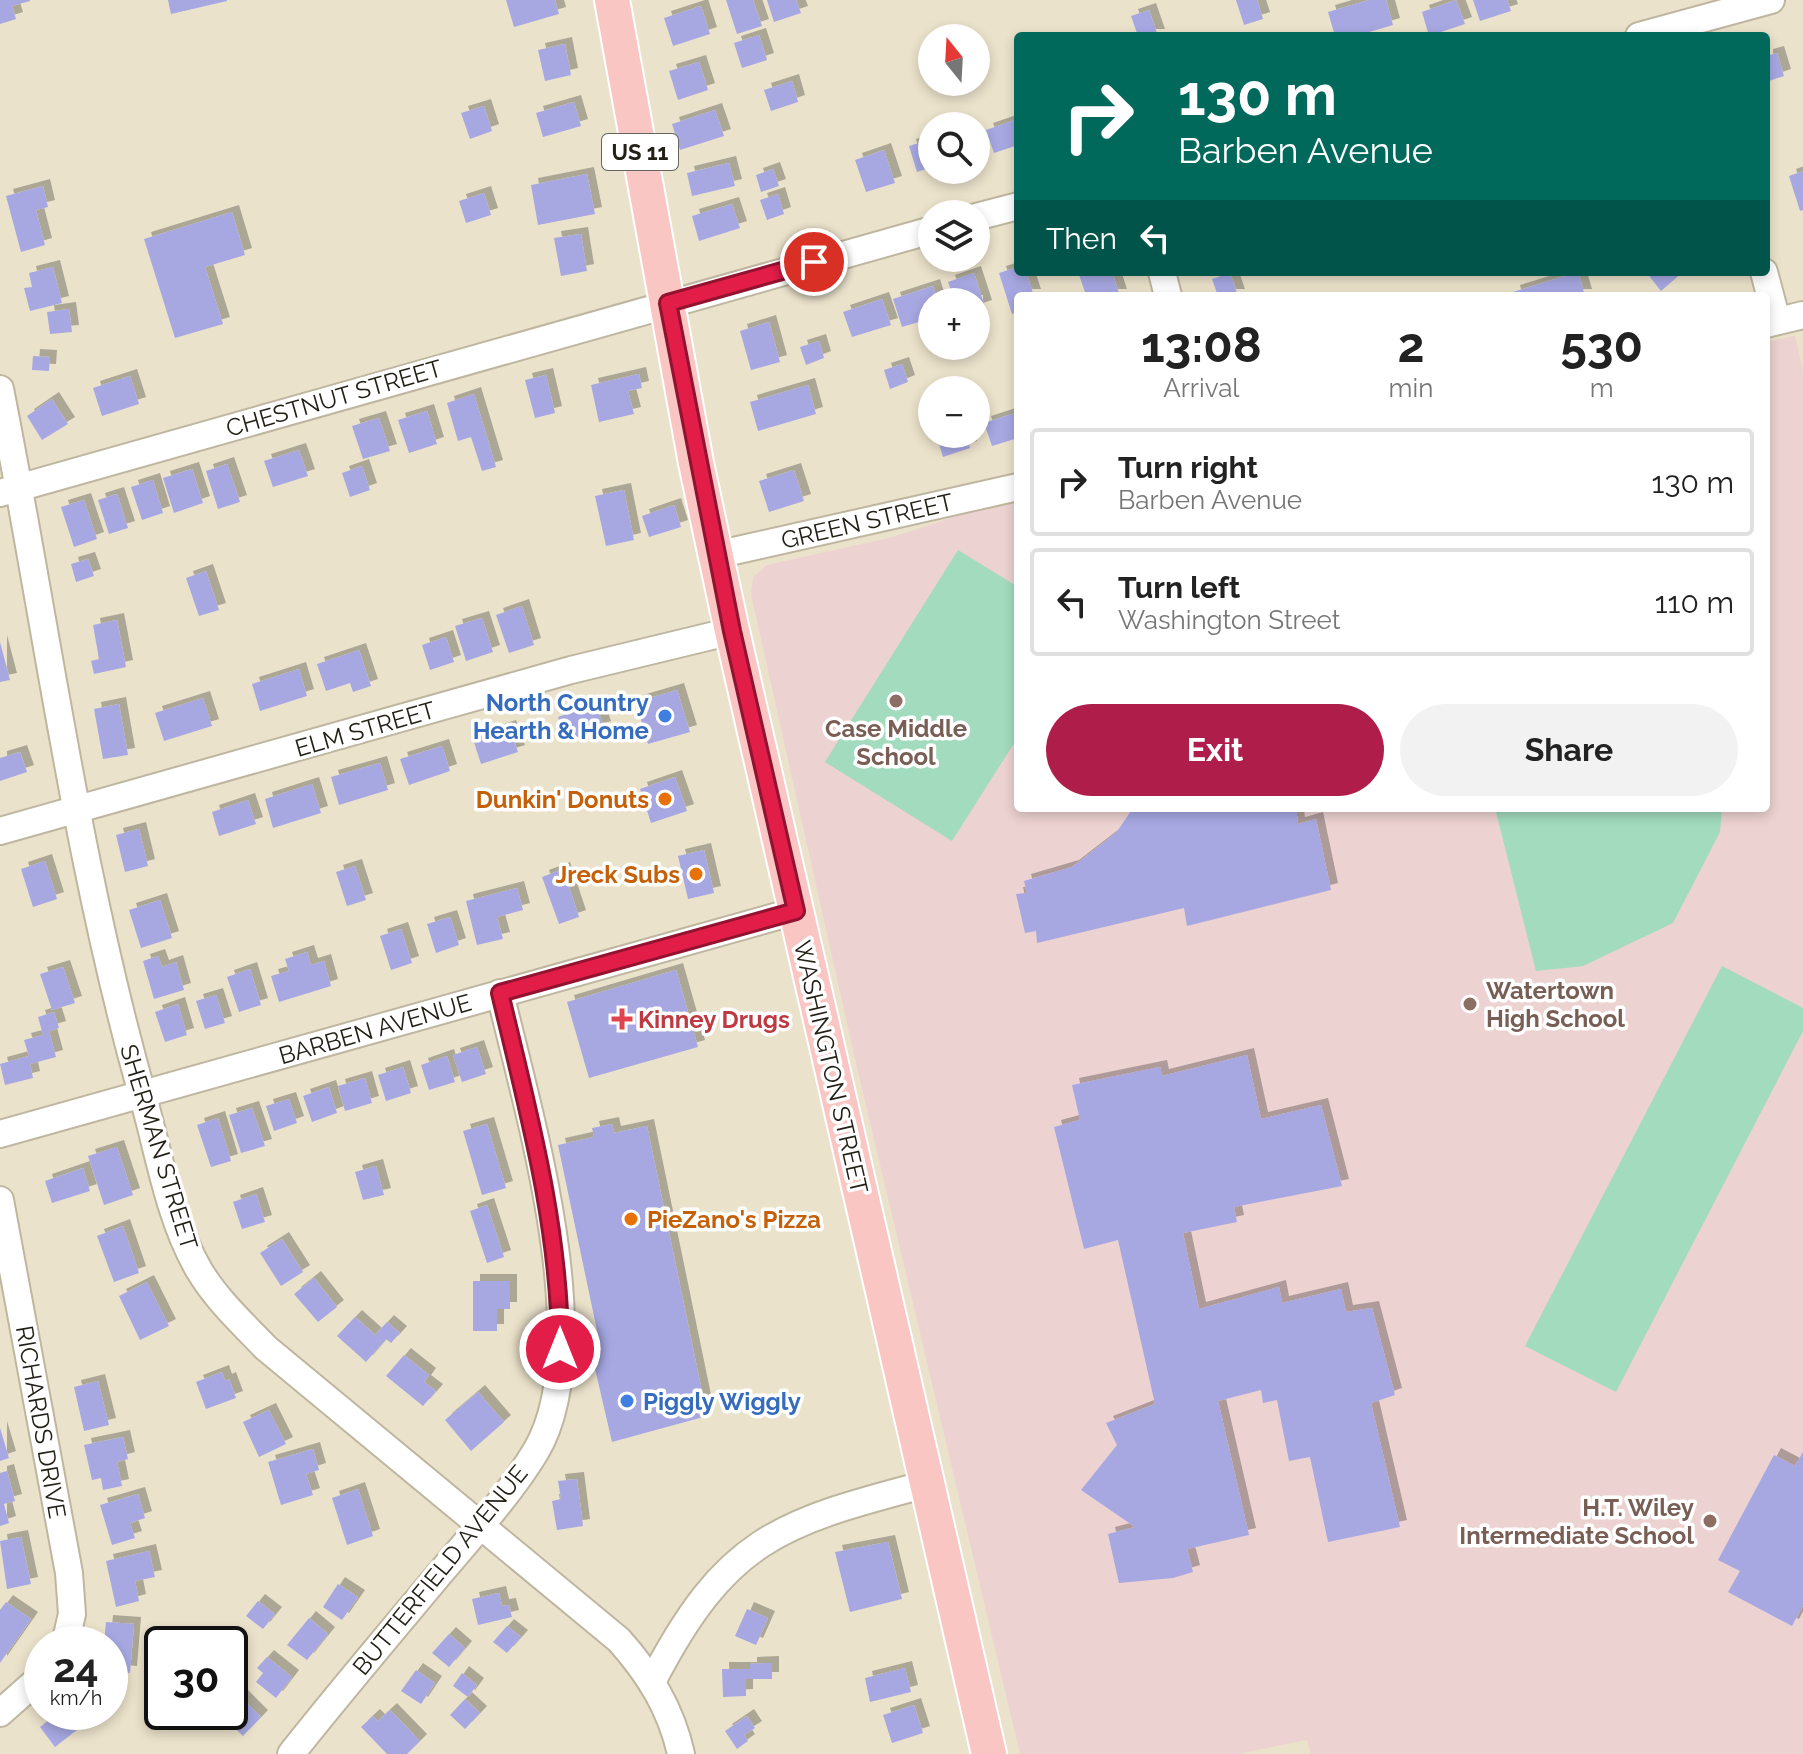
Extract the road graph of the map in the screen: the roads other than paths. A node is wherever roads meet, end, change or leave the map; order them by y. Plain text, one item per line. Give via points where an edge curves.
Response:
1 (612, 0) edge
2 (1771, 0) edge
3 (1698, 19) edge
4 (1653, 32) edge
5 (1014, 207) edge
6 (990, 213) edge
7 (918, 234) edge
8 (668, 303) junction
9 (1803, 315) edge
10 (1772, 322) edge
11 (0, 389) edge
12 (1014, 488) edge
13 (10, 490) edge
14 (716, 555) junction
15 (732, 631) junction
16 (76, 811) junction
17 (0, 831) edge
18 (796, 911) junction
19 (500, 993) junction
20 (143, 1096) junction
21 (0, 1134) edge
22 (0, 1200) edge
23 (927, 1484) junction
24 (482, 1524) junction
25 (69, 1626) edge
26 (652, 1682) junction
27 (24, 1692) edge
28 (0, 1713) edge
29 (291, 1754) edge
30 (681, 1754) edge
31 (989, 1754) edge

1 - 8 main road, WASHINGTON STREET / US 11
2 - 3 street
3 - 4 street
5 - 6 street
7 - 8 street, CHESTNUT STREET
8 - 13 street, CHESTNUT STREET
8 - 14 main road, WASHINGTON STREET / US 11
9 - 10 street
11 - 13 street, SHERMAN STREET
12 - 14 street, GREEN STREET
13 - 16 street, SHERMAN STREET
14 - 15 main road, WASHINGTON STREET / US 11
15 - 16 street, ELM STREET via 571,670
15 - 18 main road, WASHINGTON STREET / US 11
16 - 17 street, ELM STREET
16 - 20 street, SHERMAN STREET via 93,901
18 - 19 street, BARBEN AVENUE
18 - 23 main road, WASHINGTON STREET / US 11
19 - 20 street, BARBEN AVENUE
19 - 24 street, BUTTERFIELD AVENUE via 549,1208 560,1284 560,1349 552,1405 537,1450
20 - 21 street, BARBEN AVENUE
20 - 24 street, SHERMAN STREET via 181,1234 223,1303 266,1348
22 - 25 street, RICHARDS DRIVE via 69,1573
23 - 26 street via 796,1524 753,1547 712,1584
23 - 31 main road, WASHINGTON STREET / US 11
24 - 26 street, SHERMAN STREET via 619,1640
24 - 29 street, BUTTERFIELD AVENUE
26 - 30 street, SHERMAN STREET via 665,1703
27 - 28 street

